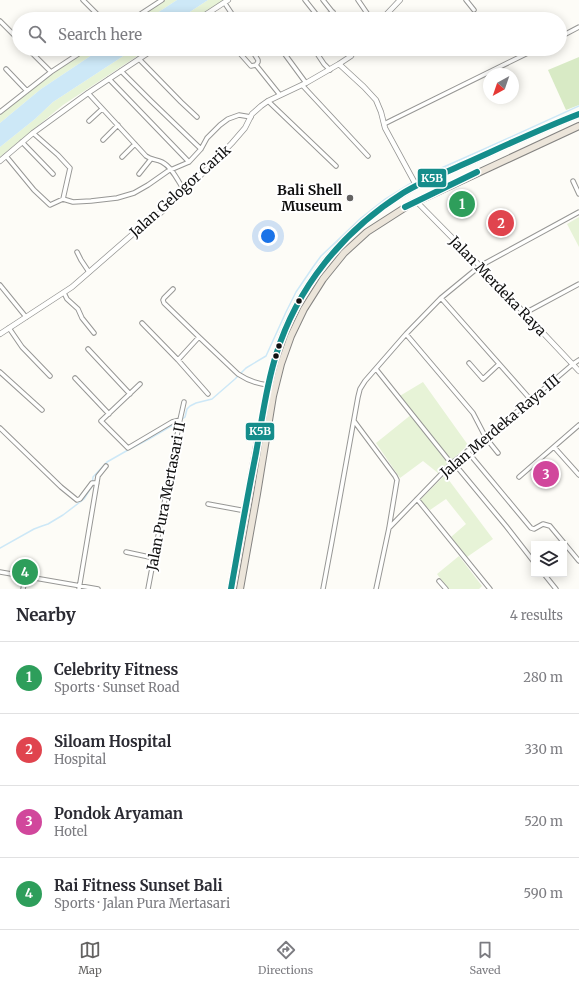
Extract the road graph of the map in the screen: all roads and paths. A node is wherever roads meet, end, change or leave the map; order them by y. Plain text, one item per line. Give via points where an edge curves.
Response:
1 (83, 0) edge
2 (162, 0) edge
3 (228, 0) edge
4 (305, 0) edge
5 (323, 0) edge
6 (358, 0) edge
7 (400, 0) edge
8 (466, 0) edge
9 (226, 5) dead end
10 (474, 10) dead end
11 (95, 12) edge
12 (144, 12) edge
13 (210, 12) edge
14 (231, 12) edge
15 (314, 12) edge
16 (333, 12) edge
17 (366, 12) edge
18 (389, 12) edge
19 (0, 21) edge
20 (579, 27) edge
21 (12, 33) edge
22 (567, 33) edge
23 (35, 56) edge
24 (75, 56) edge
25 (144, 56) edge
26 (243, 56) edge
27 (255, 56) edge
28 (286, 56) edge
29 (319, 56) edge
30 (351, 56) edge
31 (522, 56) edge
32 (139, 59) junction
33 (256, 64) junction
34 (339, 64) junction
35 (6, 69) dead end
36 (330, 70) junction
37 (121, 71) junction
38 (51, 72) junction
39 (109, 79) junction
40 (304, 84) junction
41 (27, 91) junction
42 (88, 93) junction
43 (280, 95) junction
44 (268, 101) junction
45 (102, 109) junction
46 (0, 112) edge
47 (579, 114) edge
48 (197, 117) dead end
49 (251, 117) junction
50 (89, 121) dead end
51 (384, 124) junction
52 (118, 125) junction
53 (579, 126) edge
54 (546, 127) junction
55 (33, 133) junction
56 (550, 139) junction
57 (103, 140) dead end
58 (22, 142) junction
59 (135, 144) junction
60 (201, 149) junction
61 (6, 156) junction
62 (368, 156) dead end
63 (122, 157) dead end
64 (152, 159) junction
65 (0, 161) edge
66 (189, 162) junction
67 (336, 166) dead end
68 (171, 170) junction
69 (53, 174) dead end
70 (139, 174) dead end
71 (573, 181) dead end
72 (416, 185) junction
73 (184, 190) junction
74 (579, 194) edge
75 (63, 199) junction
76 (416, 201) junction
77 (579, 212) edge
78 (77, 252) dead end
79 (480, 266) junction
80 (90, 272) junction
81 (0, 284) edge
82 (579, 284) edge
83 (173, 289) dead end
84 (64, 293) junction
85 (441, 298) junction
86 (525, 313) junction
87 (26, 317) junction
88 (142, 323) dead end
89 (9, 328) junction
90 (94, 333) dead end
91 (0, 334) edge
92 (406, 334) junction
93 (199, 337) junction
94 (88, 349) dead end
95 (178, 360) junction
96 (579, 360) edge
97 (469, 363) dead end
98 (499, 364) junction
99 (573, 364) junction
100 (376, 369) junction
101 (579, 371) edge
102 (0, 372) edge
103 (50, 376) dead end
104 (75, 378) dead end
105 (140, 384) dead end
106 (268, 386) junction
107 (130, 394) junction
108 (208, 394) dead end
109 (531, 400) junction
110 (184, 402) dead end
111 (42, 410) dead end
112 (109, 414) junction
113 (180, 420) junction
114 (354, 421) junction
115 (579, 426) edge
116 (0, 428) edge
117 (486, 438) junction
118 (554, 447) junction
119 (467, 451) junction
120 (498, 454) dead end
121 (452, 462) junction
122 (106, 466) dead end
123 (579, 476) edge
124 (519, 477) dead end
125 (97, 483) junction
126 (417, 499) junction
127 (208, 504) dead end
128 (246, 511) junction
129 (389, 528) junction
130 (126, 552) dead end
131 (154, 558) junction
132 (531, 558) edge
133 (579, 561) edge
134 (0, 572) edge
135 (26, 577) junction
136 (546, 577) edge
137 (439, 581) dead end
138 (79, 587) edge
139 (23, 589) edge
140 (98, 589) edge
141 (148, 589) edge
142 (231, 589) edge
143 (240, 589) edge
144 (323, 589) edge
145 (376, 589) edge
146 (446, 589) edge
147 (490, 589) edge
148 (556, 589) edge

1 - 11 street
2 - 12 street
3 - 13 street
4 - 15 street
5 - 16 street
6 - 17 street
7 - 18 street
8 - 10 street
9 - 14 street
19 - 21 street
20 - 22 street
23 - 38 street
24 - 38 street
25 - 32 street
26 - 33 street via 251,66
27 - 33 street via 258,60
28 - 40 street
29 - 36 street
30 - 34 street, Jalan Gelogor Carik
31 - 51 street
32 - 37 street
32 - 48 street
33 - 43 street
34 - 36 street, Jalan Gelogor Carik
34 - 51 street via 376,100
35 - 41 street
36 - 40 street, Jalan Gelogor Carik
37 - 39 street
37 - 60 street
38 - 41 street
39 - 42 street
39 - 66 street
40 - 43 street, Jalan Gelogor Carik
40 - 62 street
41 - 46 street
42 - 45 street
42 - 55 street
43 - 44 street, Jalan Gelogor Carik
44 - 49 street, Jalan Gelogor Carik
44 - 67 street
45 - 50 street
45 - 52 street
47 - 54 highway
49 - 60 street via 239,115 228,118 207,138
49 - 73 street, Jalan Gelogor Carik via 238,137
51 - 72 street
52 - 57 street
52 - 59 street
53 - 56 highway
54 - 56 highway
54 - 72 highway
55 - 58 street
55 - 75 street via 70,169
56 - 76 highway
58 - 61 street
58 - 69 street
59 - 63 street
59 - 64 street
60 - 66 street
61 - 65 street
61 - 75 street via 50,205
64 - 68 street via 162,162
64 - 70 street
66 - 68 street
68 - 73 street
68 - 75 street via 134,193 117,198 83,202
71 - 74 street
72 - 106 highway via 369,217 324,263 289,320 276,354
73 - 80 street, Jalan Gelogor Carik via 154,219
76 - 79 street, Jalan Merdeka Raya
76 - 143 highway via 368,232 344,253 312,294 291,336 273,396
77 - 79 street
78 - 80 street
79 - 85 street
79 - 86 street, Jalan Merdeka Raya
80 - 84 street, Jalan Gelogor Carik
81 - 87 street
82 - 86 street
83 - 93 street via 163,301
84 - 87 street, Jalan Gelogor Carik
84 - 90 street
85 - 92 street
85 - 98 street
86 - 99 street, Jalan Merdeka Raya
87 - 89 street, Jalan Gelogor Carik
88 - 95 street
89 - 91 street, Jalan Gelogor Carik
89 - 103 street via 22,347
92 - 100 street
92 - 117 street via 474,413
93 - 95 street
93 - 106 street via 244,378
94 - 107 street
95 - 108 street
96 - 99 street, Jalan Merdeka Raya III
97 - 98 street via 482,379
98 - 109 street
99 - 101 street, Jalan Merdeka Raya
99 - 109 street, Jalan Merdeka Raya III
100 - 114 street via 360,390
100 - 121 street
102 - 111 street
104 - 112 street
105 - 107 street
106 - 128 highway
107 - 112 street
109 - 117 street, Jalan Merdeka Raya III
110 - 113 street, Jalan Pura Mertasari II
112 - 113 street via 101,421 128,448 172,422
113 - 131 street, Jalan Pura Mertasari II
114 - 129 street via 396,478
114 - 144 street
115 - 118 street
116 - 125 street via 77,500 92,483
117 - 119 street, Jalan Merdeka Raya III
117 - 120 street
118 - 123 street
118 - 124 street
119 - 121 street, Jalan Merdeka Raya III
119 - 133 street via 531,528 543,524 550,526
121 - 126 street, Jalan Merdeka Raya III
121 - 132 street
122 - 125 street via 98,476
125 - 138 street
126 - 129 street, Jalan Merdeka Raya III
126 - 147 street
127 - 128 street
128 - 142 highway
129 - 145 street
130 - 131 street
131 - 141 street, Jalan Pura Mertasari II
134 - 135 street
135 - 138 street
135 - 139 street
136 - 148 street
137 - 146 street
138 - 140 street

